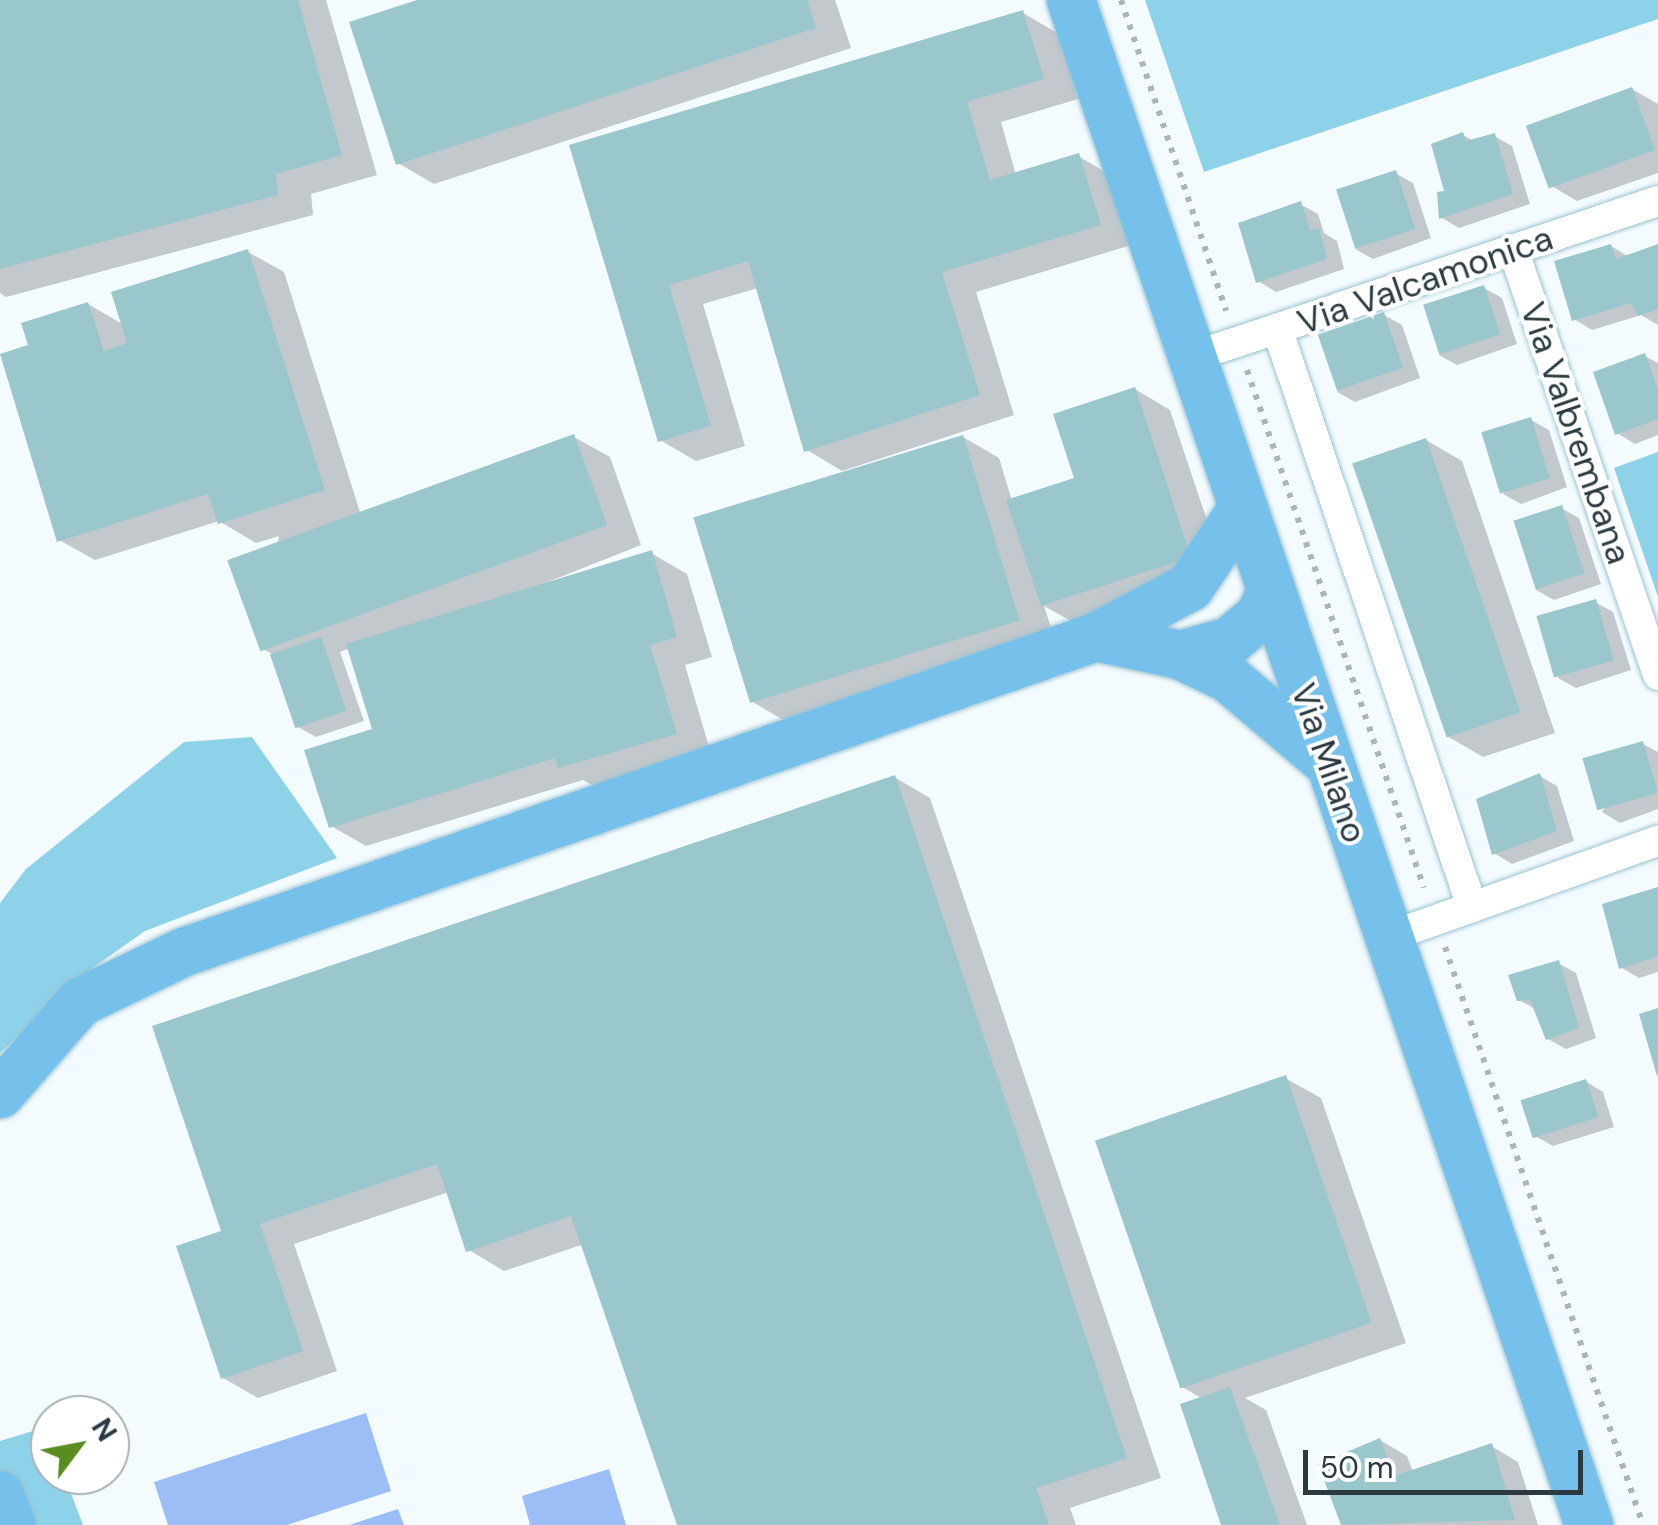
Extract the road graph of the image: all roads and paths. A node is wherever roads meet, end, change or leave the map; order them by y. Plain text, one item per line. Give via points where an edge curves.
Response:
1 (1071, 0) edge
2 (1121, 0) edge
3 (1658, 201) edge
4 (1513, 248) junction
5 (1225, 307) dead end
6 (1278, 331) junction
7 (1192, 357) junction
8 (1243, 508) junction
9 (1190, 587) junction
10 (1272, 592) junction
11 (1096, 636) junction
12 (1180, 655) junction
13 (1658, 675) edge
14 (1332, 768) junction
15 (1658, 842) edge
16 (1472, 907) junction
17 (1388, 937) junction
18 (0, 1094) edge
19 (0, 1495) edge
20 (12, 1525) edge
21 (1590, 1525) edge

1 - 7 main road, Via Milano
2 - 5 path
3 - 4 street, Via Valcamonica
4 - 6 street, Via Valcamonica
4 - 13 street, Via Valbrembana
6 - 7 street, Via Valcamonica
6 - 16 street
7 - 8 main road, Via Milano
8 - 9 main road
8 - 10 main road, Via Milano
9 - 10 main road via 1251,585
9 - 11 main road
10 - 12 main road via 1259,617 1230,640
10 - 14 main road, Via Milano
11 - 12 main road
11 - 18 main road via 184,952 80,1002
12 - 14 main road via 1268,706
14 - 17 main road, Via Milano
15 - 16 street
16 - 17 street
17 - 21 main road, Via Milano
19 - 20 main road

